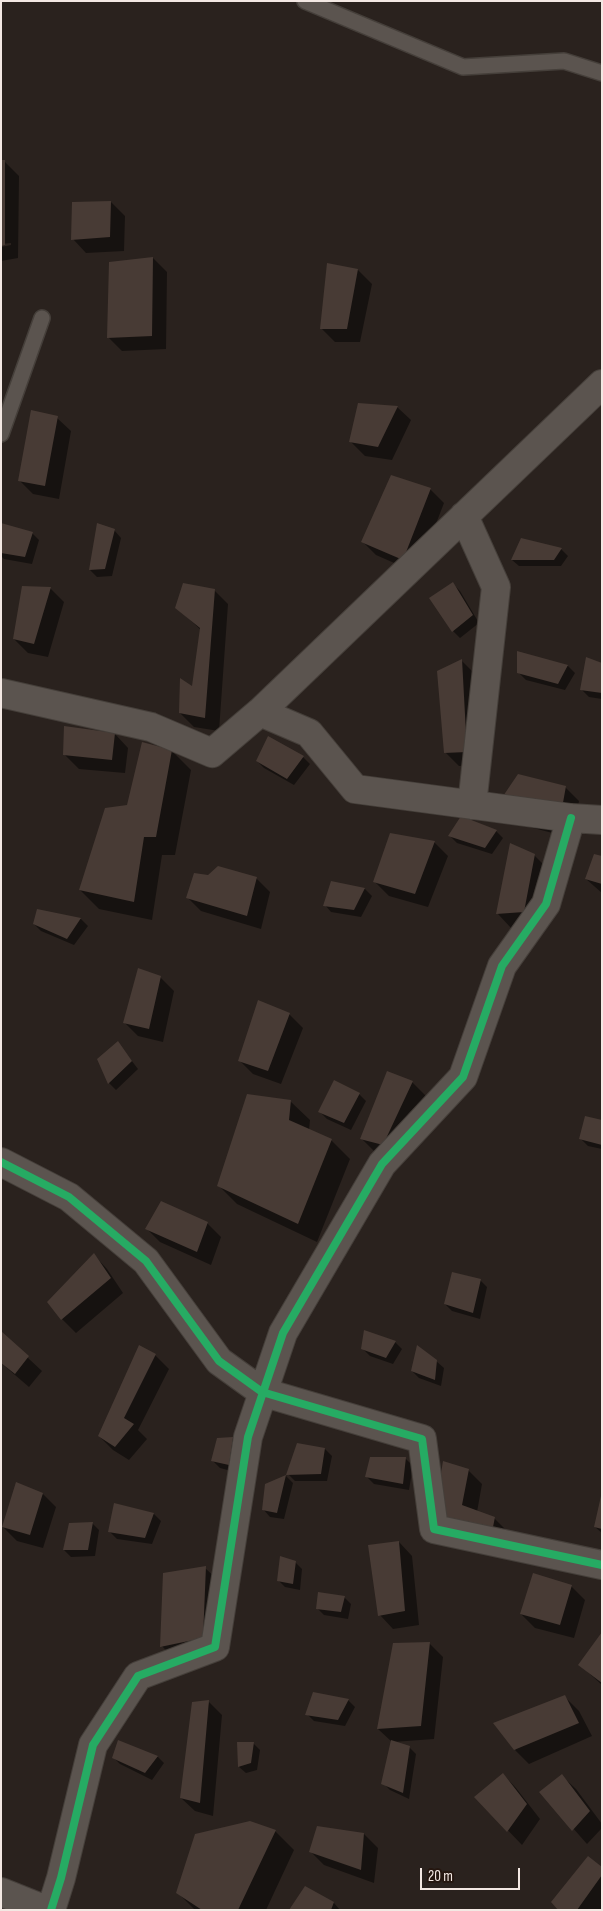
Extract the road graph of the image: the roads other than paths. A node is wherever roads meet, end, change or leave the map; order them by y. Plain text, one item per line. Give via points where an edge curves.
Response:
1 (305, 1) edge
2 (602, 73) edge
3 (42, 318) dead end
4 (602, 384) edge
5 (1, 434) edge
6 (464, 516) junction
7 (1, 693) edge
8 (260, 712) junction
9 (472, 805) junction
10 (571, 818) junction
11 (602, 820) edge
12 (1, 1162) edge
13 (262, 1392) junction
14 (602, 1565) edge
15 (1, 1892) edge
16 (46, 1910) edge
17 (51, 1910) edge

1 - 2 lane via 464,67 564,61
3 - 5 lane
4 - 6 street
6 - 8 street
6 - 9 street via 496,587
7 - 8 street via 151,727 212,752
8 - 9 street via 309,732 354,789
9 - 10 street
10 - 11 street
10 - 13 street via 546,904 502,966 463,1077 382,1164 283,1333
12 - 13 street via 69,1197 146,1261 219,1361
13 - 14 street via 422,1439 434,1529
13 - 17 street via 248,1437 215,1648 138,1676 93,1745
15 - 16 street

